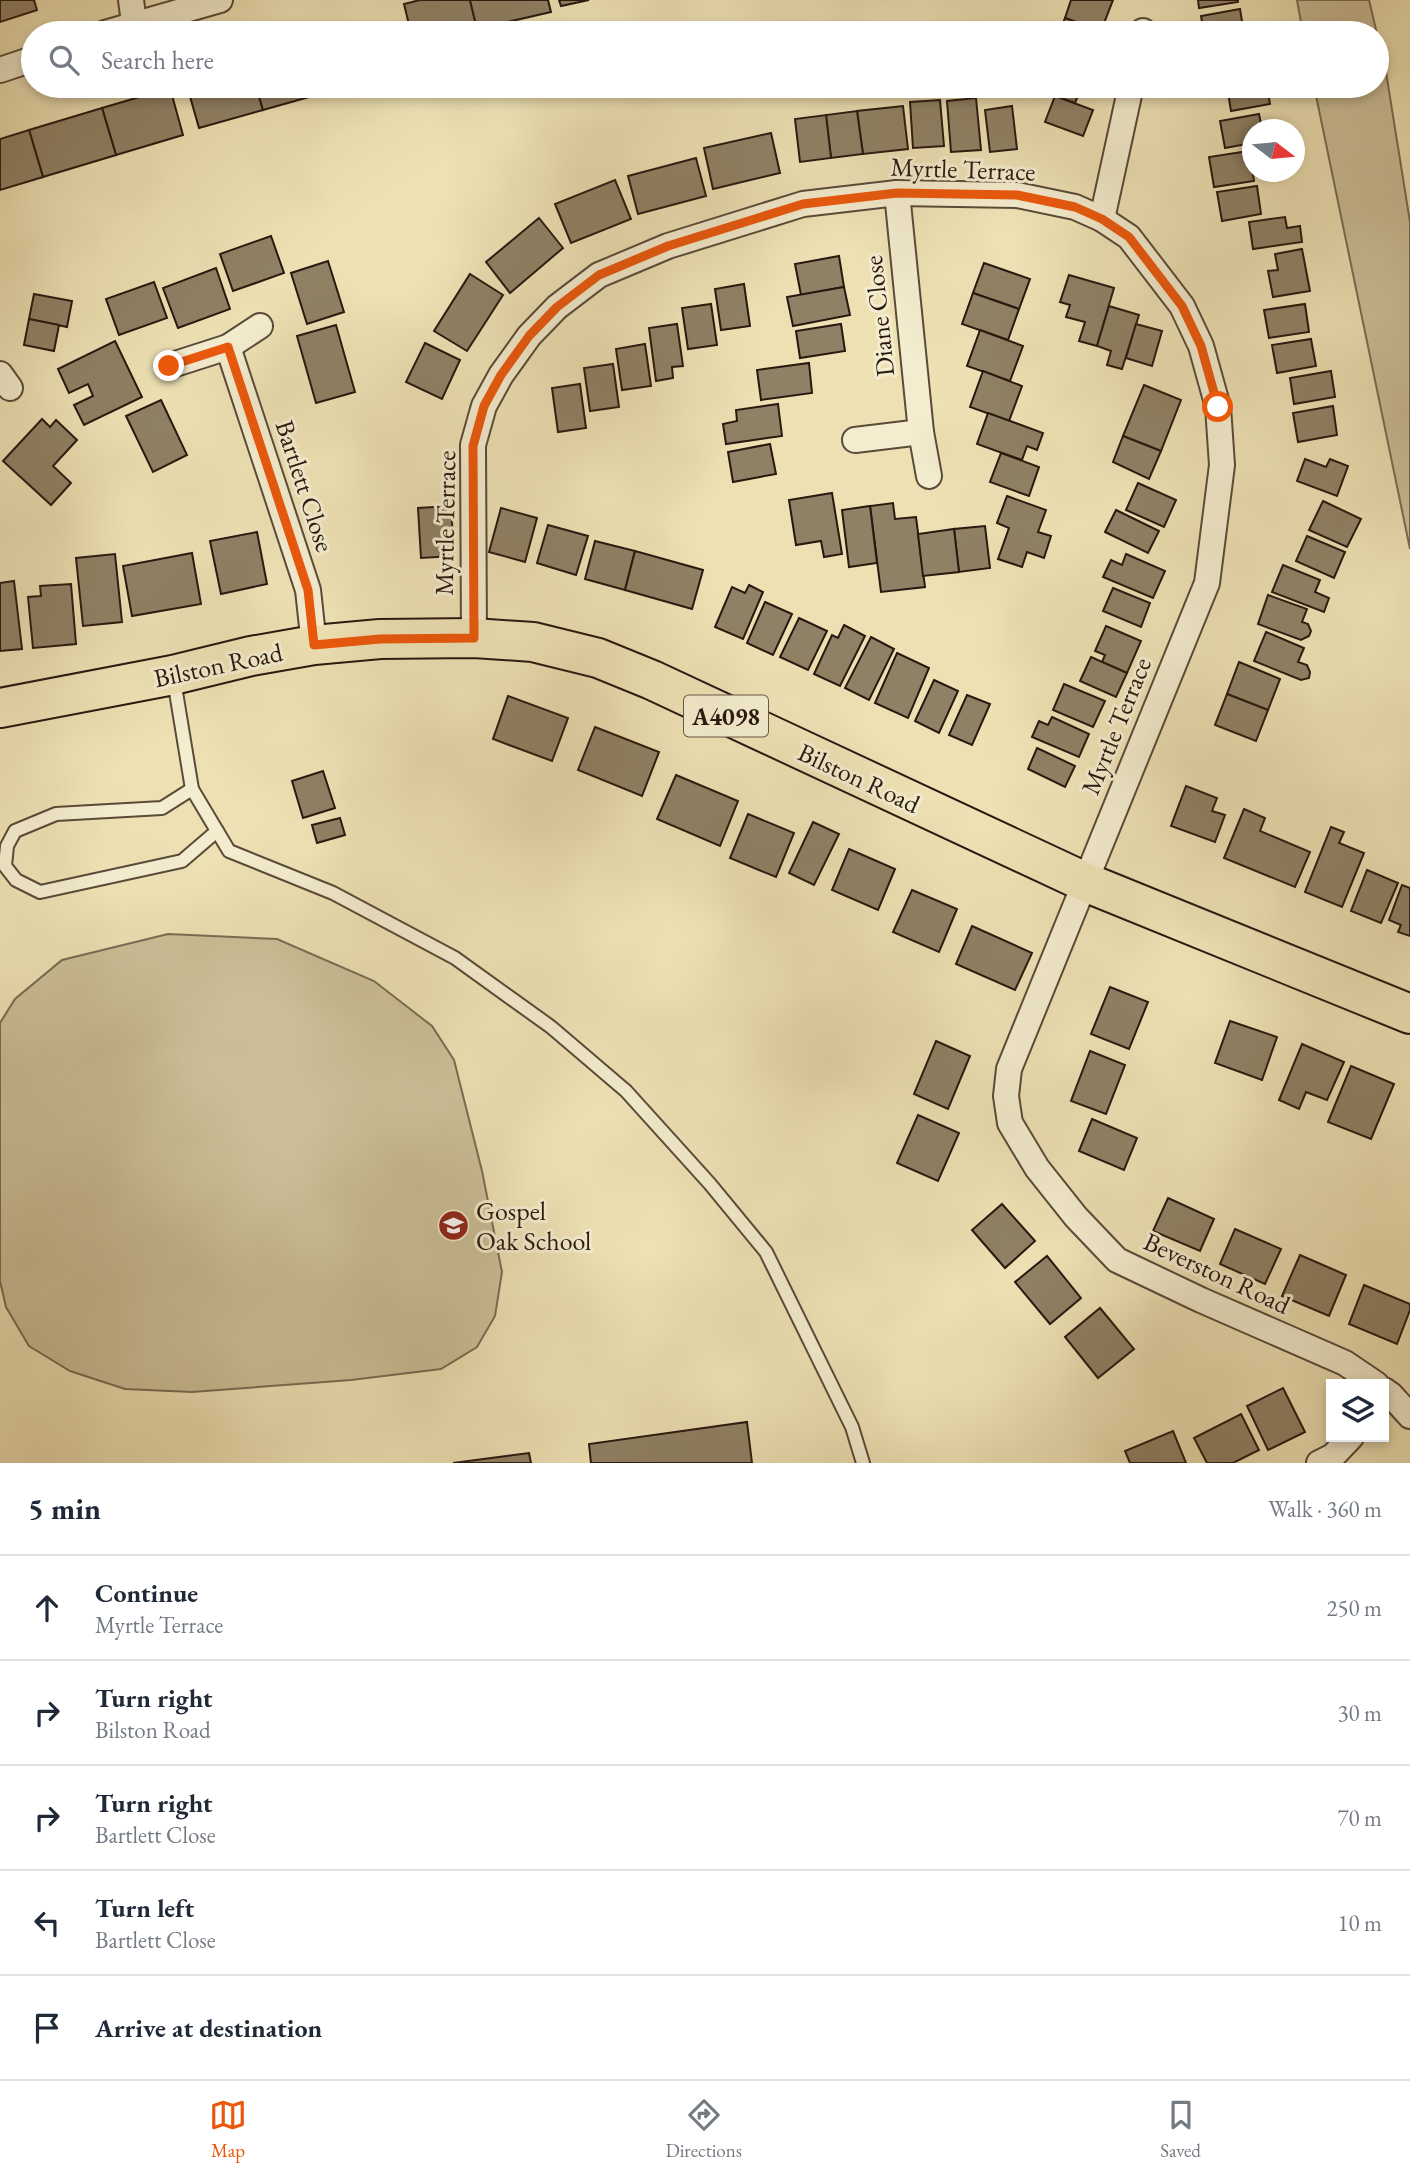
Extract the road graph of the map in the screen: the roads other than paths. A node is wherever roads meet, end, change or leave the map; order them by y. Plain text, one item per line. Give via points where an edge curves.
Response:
1 (220, 0) edge
2 (133, 12) edge
3 (21, 63) edge
4 (0, 70) edge
5 (1128, 98) edge
6 (897, 193) junction
7 (1102, 219) junction
8 (260, 326) dead end
9 (228, 347) junction
10 (169, 366) dead end
11 (921, 432) junction
12 (855, 440) dead end
13 (929, 476) dead end
14 (474, 638) junction
15 (314, 645) junction
16 (173, 675) junction
17 (0, 708) edge
18 (192, 789) junction
19 (217, 831) junction
20 (1085, 882) junction
21 (1410, 1014) edge
22 (1366, 1379) edge
23 (1389, 1397) edge
24 (1410, 1416) edge
25 (1346, 1442) edge
26 (863, 1463) edge
27 (1319, 1463) edge

1 - 2 street
3 - 4 street
5 - 7 street
6 - 7 street, Myrtle Terrace via 1017,195 1075,207
6 - 11 street, Diane Close
6 - 14 street, Myrtle Terrace via 803,204 668,246 599,275 538,326 484,406 473,446
7 - 20 street, Myrtle Terrace via 1129,237 1182,306 1201,346 1218,407 1223,464 1207,583
8 - 9 street
9 - 10 street
9 - 15 street, Bartlett Close via 308,590
11 - 12 street
11 - 13 street, Diane Close
14 - 15 main road, Bilston Road / A4098
14 - 20 main road, Bilston Road / A4098 via 533,642 598,658
15 - 16 main road, Bilston Road / A4098
16 - 17 main road, Bilston Road / A4098
16 - 18 lane
18 - 19 lane
18 - 19 lane via 162,808 56,814 15,831 7,846 5,866 16,880 40,892 182,861
19 - 26 lane via 229,851 333,893 456,958 551,1027 626,1091 766,1252 852,1427
20 - 21 main road, Bilston Road / A4098
20 - 22 street, Beverston Road via 1009,1069 1010,1123 1045,1178 1117,1260 1345,1363
23 - 24 street, Beverston Road
25 - 27 street via 1333,1457

